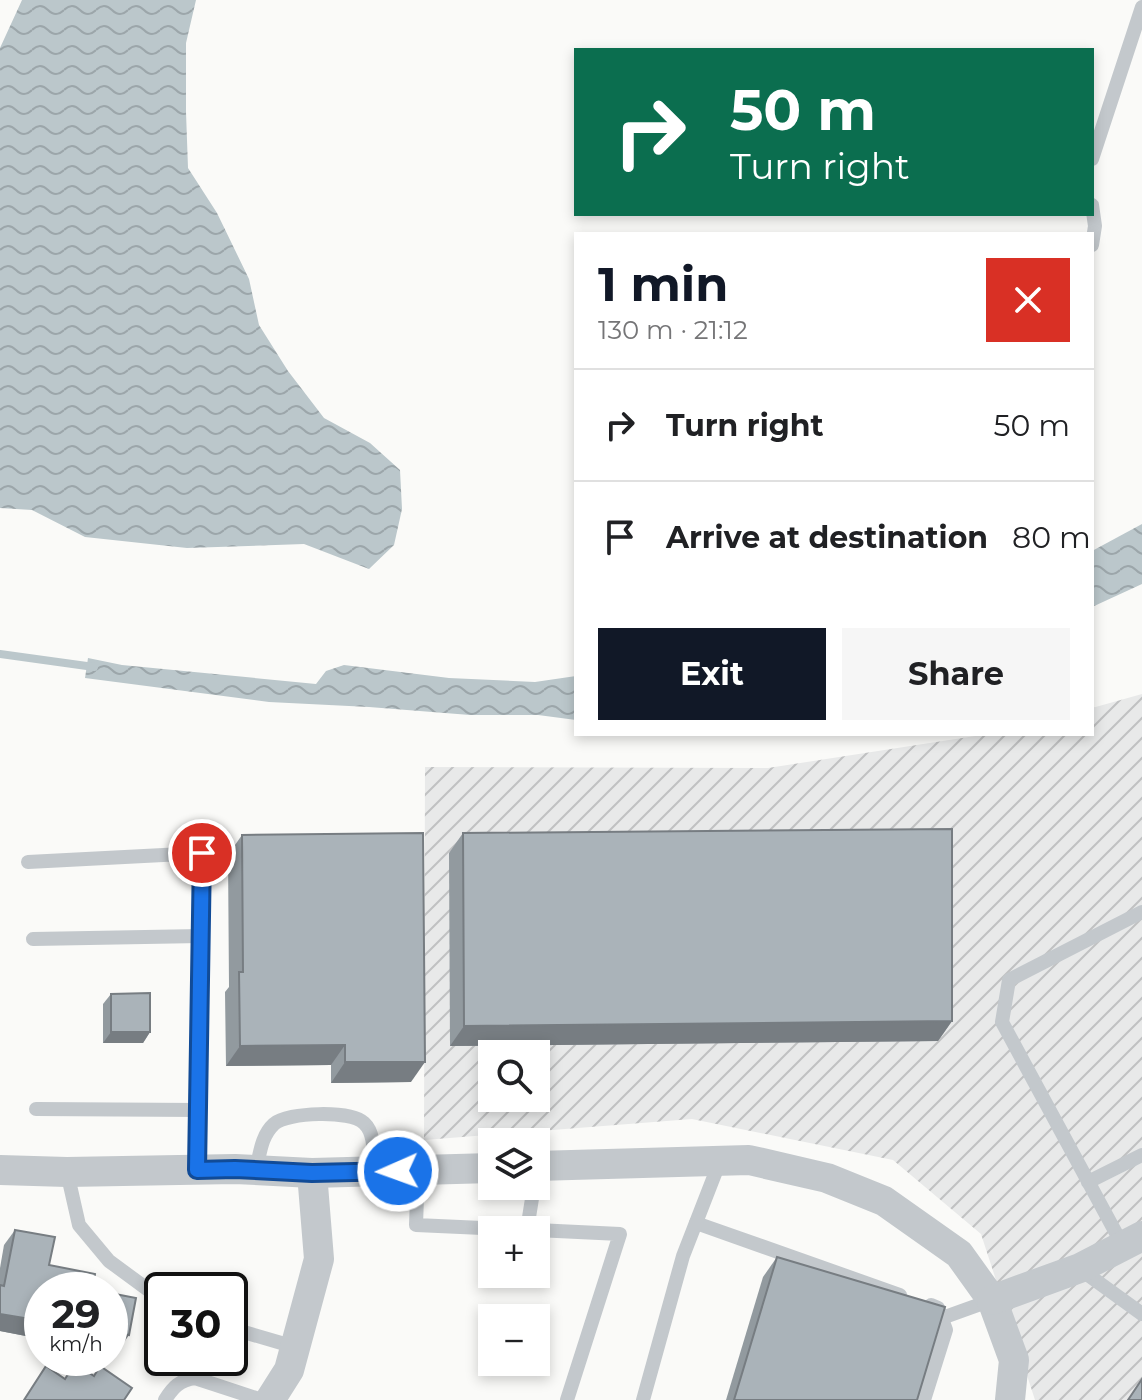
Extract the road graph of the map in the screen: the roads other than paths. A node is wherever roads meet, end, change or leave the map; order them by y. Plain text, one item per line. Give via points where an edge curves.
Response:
1 (1142, 7) edge
2 (1094, 153) edge
3 (28, 862) dead end
4 (1142, 912) edge
5 (201, 936) junction
6 (33, 939) dead end
7 (36, 1109) dead end
8 (198, 1110) junction
9 (1142, 1155) edge
10 (720, 1161) junction
11 (550, 1167) edge
12 (478, 1168) edge
13 (0, 1170) edge
14 (197, 1170) junction
15 (256, 1170) junction
16 (418, 1170) junction
17 (374, 1171) junction
18 (67, 1172) junction
19 (312, 1173) junction
20 (1088, 1182) junction
21 (696, 1223) junction
22 (478, 1228) edge
23 (550, 1231) edge
24 (1132, 1241) edge
25 (1080, 1268) junction
26 (144, 1287) edge
27 (992, 1300) junction
28 (1142, 1314) edge
29 (942, 1318) junction
30 (248, 1333) edge
31 (295, 1347) junction
32 (165, 1400) edge
33 (262, 1400) edge
34 (270, 1400) edge
35 (567, 1400) edge
36 (643, 1400) edge
37 (924, 1400) edge
38 (1010, 1400) edge

1 - 2 lane
3 - 5 lane via 202,853
4 - 20 lane via 1009,980 1002,1022
5 - 6 lane
5 - 8 lane
7 - 8 lane
8 - 14 lane
9 - 20 lane
10 - 11 street
10 - 21 lane
10 - 27 street via 749,1160 827,1178 884,1201 959,1254
12 - 16 street
13 - 18 street
14 - 15 street
14 - 18 street
15 - 17 lane via 263,1140 275,1123 293,1116 341,1115 366,1124 373,1137
15 - 19 street
16 - 17 street
16 - 22 lane via 416,1225
17 - 19 street
18 - 26 lane via 79,1225 109,1261
19 - 31 street via 319,1259
20 - 24 lane
21 - 29 lane via 938,1308
21 - 36 lane
23 - 35 lane via 620,1234
24 - 25 street
25 - 27 street
25 - 28 lane
27 - 29 lane
27 - 38 street via 1014,1360
29 - 37 lane via 946,1330
30 - 31 lane
31 - 34 street via 289,1370
32 - 33 lane via 173,1387 195,1378

